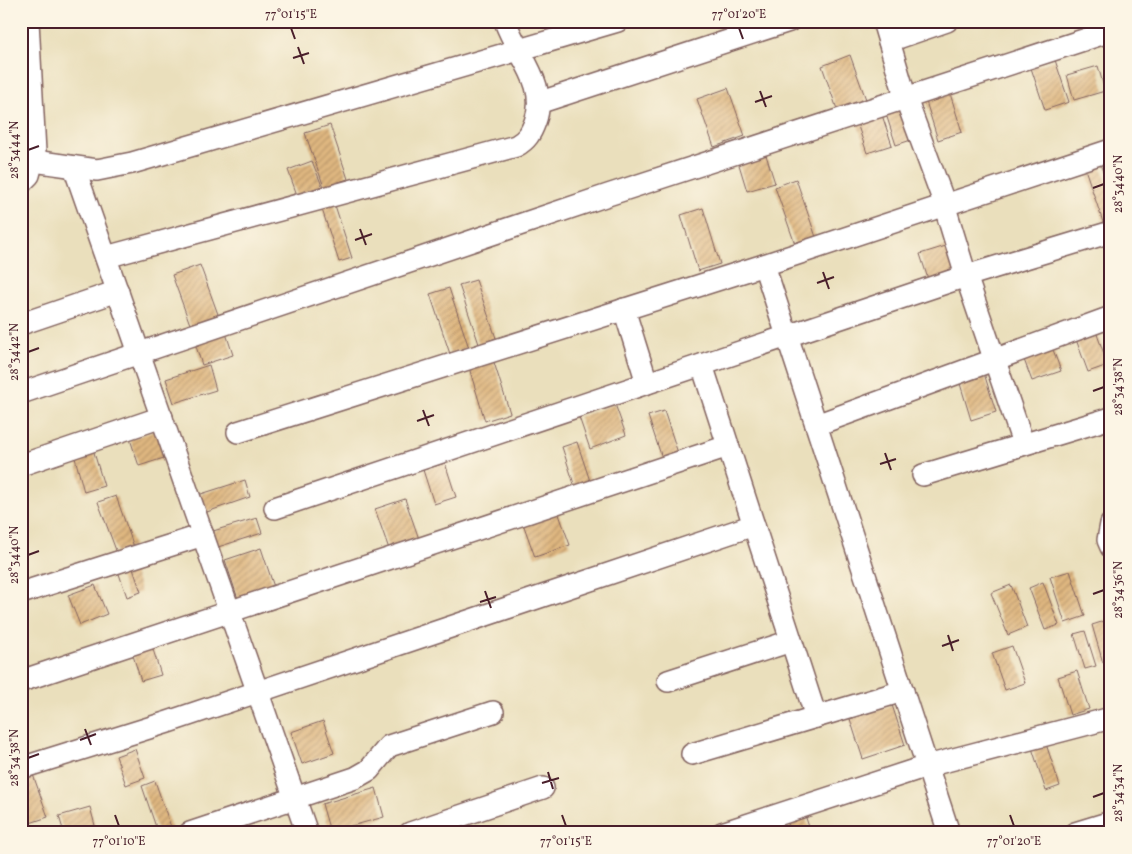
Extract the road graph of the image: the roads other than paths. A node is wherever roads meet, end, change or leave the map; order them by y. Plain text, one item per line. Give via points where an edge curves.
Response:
1 (28, 21) edge
2 (505, 21) edge
3 (618, 21) edge
4 (789, 21) edge
5 (947, 21) edge
6 (886, 31) edge
7 (1111, 31) edge
8 (518, 52) junction
9 (906, 99) junction
10 (541, 102) junction
11 (1111, 150) edge
12 (28, 162) edge
13 (74, 167) junction
14 (21, 184) edge
15 (944, 205) junction
16 (1111, 232) edge
17 (106, 257) junction
18 (764, 265) junction
19 (966, 276) junction
20 (118, 291) junction
21 (624, 310) junction
22 (1111, 317) edge
23 (21, 324) edge
24 (788, 336) junction
25 (139, 352) junction
26 (995, 360) junction
27 (702, 365) junction
28 (647, 383) junction
29 (21, 393) edge
30 (162, 417) junction
31 (1111, 418) edge
32 (816, 425) junction
33 (238, 432) dead end
34 (1023, 443) junction
35 (728, 446) junction
36 (21, 465) edge
37 (922, 475) dead end
38 (274, 508) dead end
39 (1111, 524) edge
40 (754, 525) junction
41 (203, 535) junction
42 (1111, 547) edge
43 (21, 593) edge
44 (231, 612) junction
45 (791, 641) junction
46 (21, 681) edge
47 (668, 681) dead end
48 (903, 691) junction
49 (258, 692) junction
50 (493, 712) dead end
51 (816, 717) junction
52 (1111, 718) edge
53 (692, 754) dead end
54 (927, 766) junction
55 (21, 768) edge
56 (543, 788) dead end
57 (296, 799) junction
58 (1111, 822) edge
59 (190, 833) edge
60 (307, 833) edge
61 (410, 833) edge
62 (722, 833) edge
63 (949, 833) edge
64 (1075, 833) edge

1 - 12 street
2 - 8 street
3 - 8 street
4 - 10 street
5 - 6 street
6 - 9 street
7 - 9 street
8 - 10 street via 531,73
8 - 13 street via 132,163 105,169
9 - 15 street
9 - 25 street
10 - 17 street via 530,135 516,146
11 - 15 street
12 - 13 street
12 - 14 street via 29,175
13 - 17 street
15 - 18 street
15 - 19 street
16 - 19 street
17 - 20 street
18 - 21 street
18 - 24 street
19 - 24 street
19 - 26 street
20 - 23 street
20 - 25 street
21 - 28 street
21 - 33 street
22 - 26 street
24 - 27 street
24 - 32 street
25 - 29 street
25 - 30 street
26 - 32 street
26 - 34 street
27 - 28 street
27 - 35 street
28 - 38 street
30 - 36 street
30 - 41 street
31 - 34 street
32 - 48 street
34 - 37 street
35 - 40 street
35 - 44 street
39 - 42 street via 1108,540
40 - 45 street
40 - 49 street
41 - 43 street
41 - 44 street
44 - 46 street
44 - 49 street
45 - 47 street
45 - 51 street
48 - 51 street
48 - 54 street
49 - 55 street
49 - 57 street
50 - 57 street via 395,743 364,774
51 - 53 street
52 - 54 street
54 - 62 street
54 - 63 street
56 - 61 street
57 - 59 street
57 - 60 street
58 - 64 street

